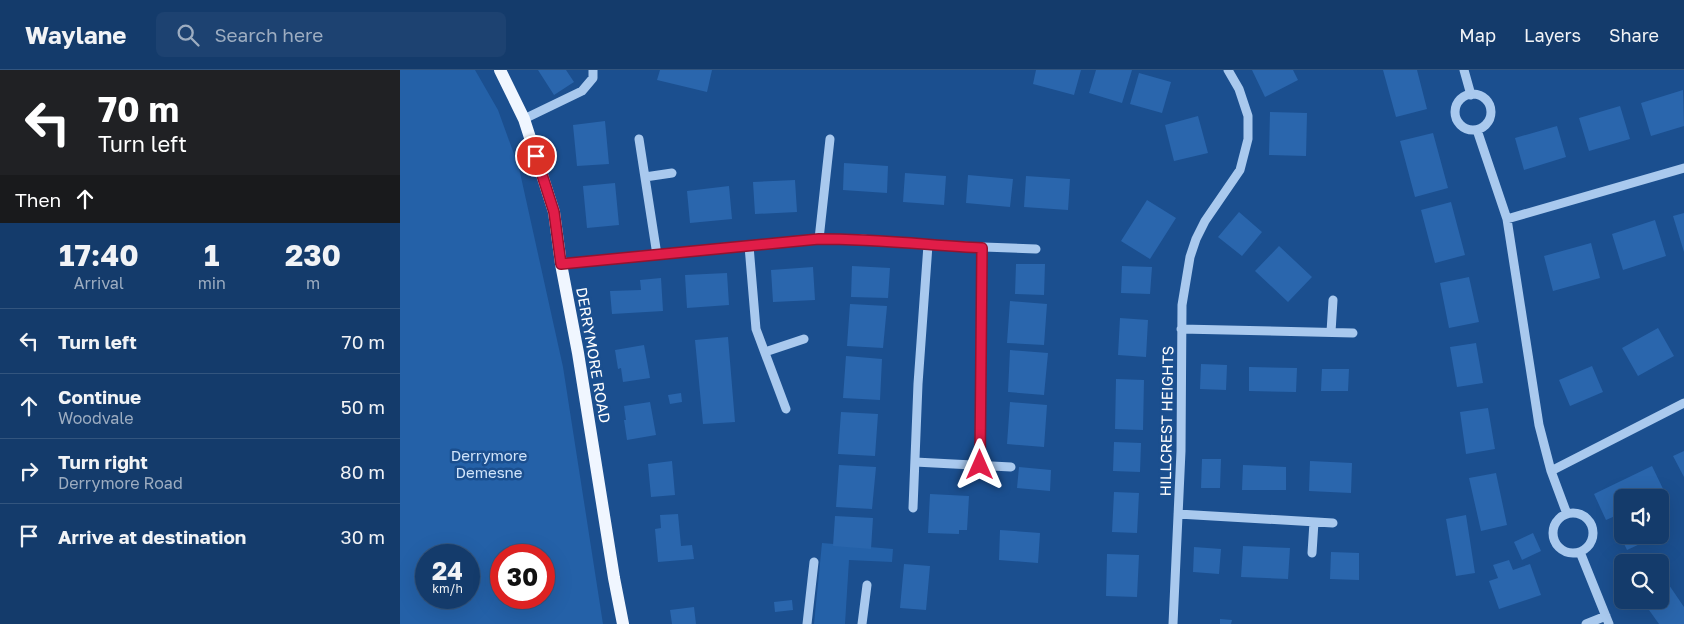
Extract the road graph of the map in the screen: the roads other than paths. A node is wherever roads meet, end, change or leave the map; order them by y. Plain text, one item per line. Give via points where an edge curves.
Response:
1 (500, 70) edge
2 (593, 70) edge
3 (1228, 70) edge
4 (1464, 70) edge
5 (1471, 95) junction
6 (524, 119) junction
7 (1477, 130) junction
8 (639, 139) dead end
9 (830, 139) dead end
10 (1684, 168) edge
11 (672, 173) dead end
12 (645, 177) junction
13 (1507, 219) junction
14 (819, 239) junction
15 (928, 245) junction
16 (749, 246) junction
17 (982, 248) junction
18 (1036, 249) dead end
19 (657, 254) junction
20 (561, 264) junction
21 (1332, 300) dead end
22 (1181, 329) junction
23 (1332, 332) junction
24 (1353, 333) dead end
25 (804, 339) dead end
26 (765, 352) junction
27 (1684, 403) edge
28 (786, 409) dead end
29 (915, 462) junction
30 (980, 465) junction
31 (1010, 467) dead end
32 (1551, 471) junction
33 (913, 508) dead end
34 (1178, 514) junction
35 (1567, 514) junction
36 (1314, 522) junction
37 (1333, 523) dead end
38 (1580, 552) junction
39 (1312, 553) dead end
40 (814, 562) dead end
41 (867, 585) dead end
42 (1607, 620) edge
43 (623, 624) edge
44 (807, 624) edge
45 (862, 624) edge
46 (1172, 624) edge
47 (1586, 624) edge

1 - 6 main road, DERRYMORE ROAD
2 - 6 street via 593,78 582,91
3 - 22 street, HILLCREST HEIGHTS via 1239,89 1248,116 1248,139 1240,170 1205,221 1190,257
4 - 5 street
5 - 7 street via 1482,97 1490,106 1487,124
5 - 7 street via 1457,104 1455,115 1461,126
6 - 20 main road, DERRYMORE ROAD via 554,212
7 - 13 street
8 - 12 street
9 - 14 street
10 - 13 street
11 - 12 street
12 - 19 street
13 - 32 street via 1539,425
14 - 15 street
14 - 16 street
15 - 17 street
15 - 29 street
16 - 19 street
16 - 26 street via 756,329
17 - 18 street
17 - 30 street
19 - 20 street
20 - 43 main road, DERRYMORE ROAD
21 - 23 street
22 - 23 street, HILLCREST HEIGHTS
22 - 34 street, HILLCREST HEIGHTS
23 - 24 street, HILLCREST HEIGHTS
25 - 26 street
26 - 28 street
27 - 32 street
29 - 30 street
29 - 33 street
30 - 31 street
32 - 35 street
34 - 36 street, HILLCREST HEIGHTS
34 - 46 street, HILLCREST HEIGHTS
35 - 38 street via 1581,515 1591,524 1590,543
35 - 38 street via 1557,521 1554,539 1567,552
36 - 37 street, HILLCREST HEIGHTS
36 - 39 street
38 - 42 street
40 - 44 street
41 - 45 street
42 - 47 street

